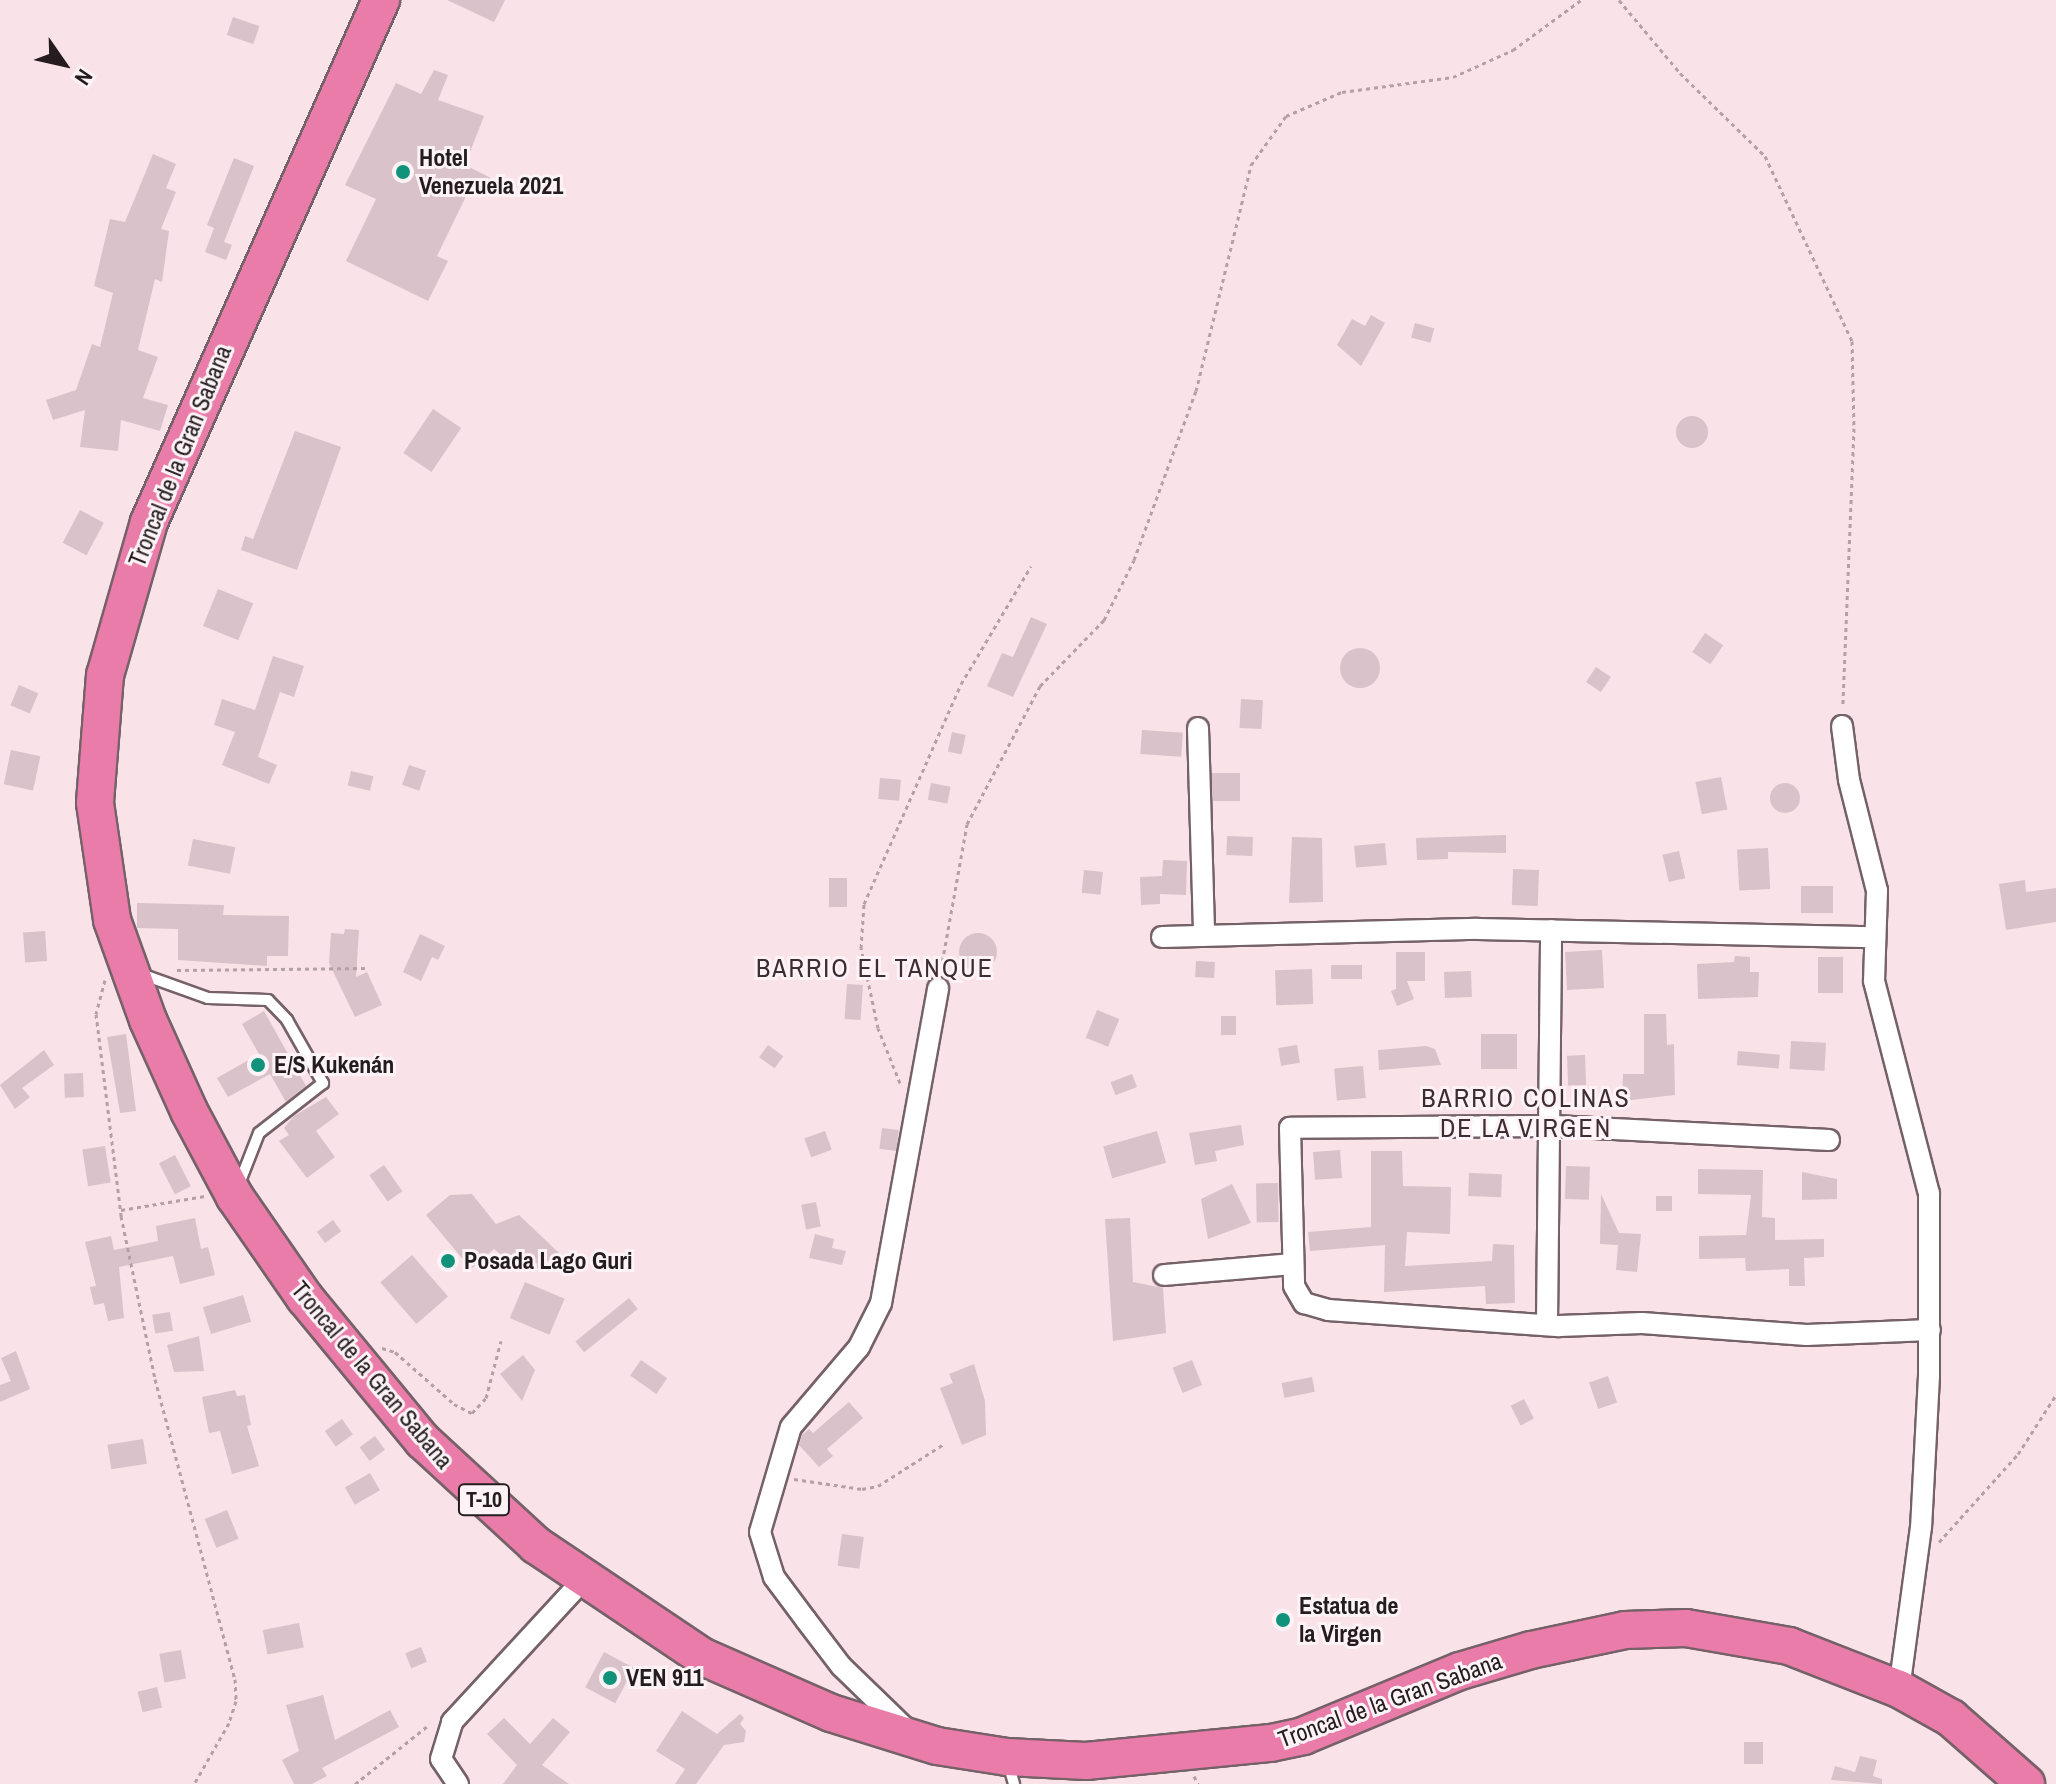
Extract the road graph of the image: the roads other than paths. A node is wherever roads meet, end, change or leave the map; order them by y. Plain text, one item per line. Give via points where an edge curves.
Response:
1 (381, 0) edge
2 (1842, 726) road end
3 (1198, 728) dead end
4 (1551, 930) junction
5 (1204, 936) junction
6 (1162, 937) dead end
7 (1873, 937) junction
8 (125, 961) junction
9 (938, 988) road end
10 (1549, 1126) junction
11 (1829, 1140) dead end
12 (233, 1194) junction
13 (1292, 1264) junction
14 (1164, 1275) dead end
15 (1547, 1324) junction
16 (1930, 1330) junction
17 (583, 1580) junction
18 (1899, 1689) junction
19 (920, 1741) junction
20 (1010, 1770) edge
21 (458, 1784) edge
22 (2026, 1784) edge

1 - 8 highway, Troncal de la Gran Sabana / T-10 via 169,470 124,605 99,715 95,803 103,883
2 - 7 street via 1849,780 1874,865
3 - 5 street
4 - 5 street
4 - 7 street
4 - 10 street
5 - 6 street
7 - 16 street via 1880,1010 1929,1193
8 - 12 highway, Troncal de la Gran Sabana / T-10 via 189,1111
8 - 12 lane via 208,998 268,1000 287,1020 323,1083 259,1133
9 - 19 street via 881,1303 859,1347 791,1427 760,1532 774,1577 841,1666
10 - 11 street
10 - 13 street via 1290,1128
10 - 15 street
12 - 17 highway, Troncal de la Gran Sabana / T-10 via 359,1366 476,1493
13 - 14 street
13 - 15 street via 1296,1293 1316,1308
15 - 16 street via 1642,1323 1807,1335
16 - 18 street via 1921,1527
17 - 19 highway, Troncal de la Gran Sabana / T-10 via 735,1673 831,1713
17 - 21 street via 452,1722 441,1759
18 - 20 highway, Troncal de la Gran Sabana / T-10 via 1829,1659 1754,1637 1656,1627 1571,1640 1460,1671 1303,1736
18 - 22 highway, Troncal de la Gran Sabana / T-10 via 1951,1718
19 - 20 highway, Troncal de la Gran Sabana / T-10

